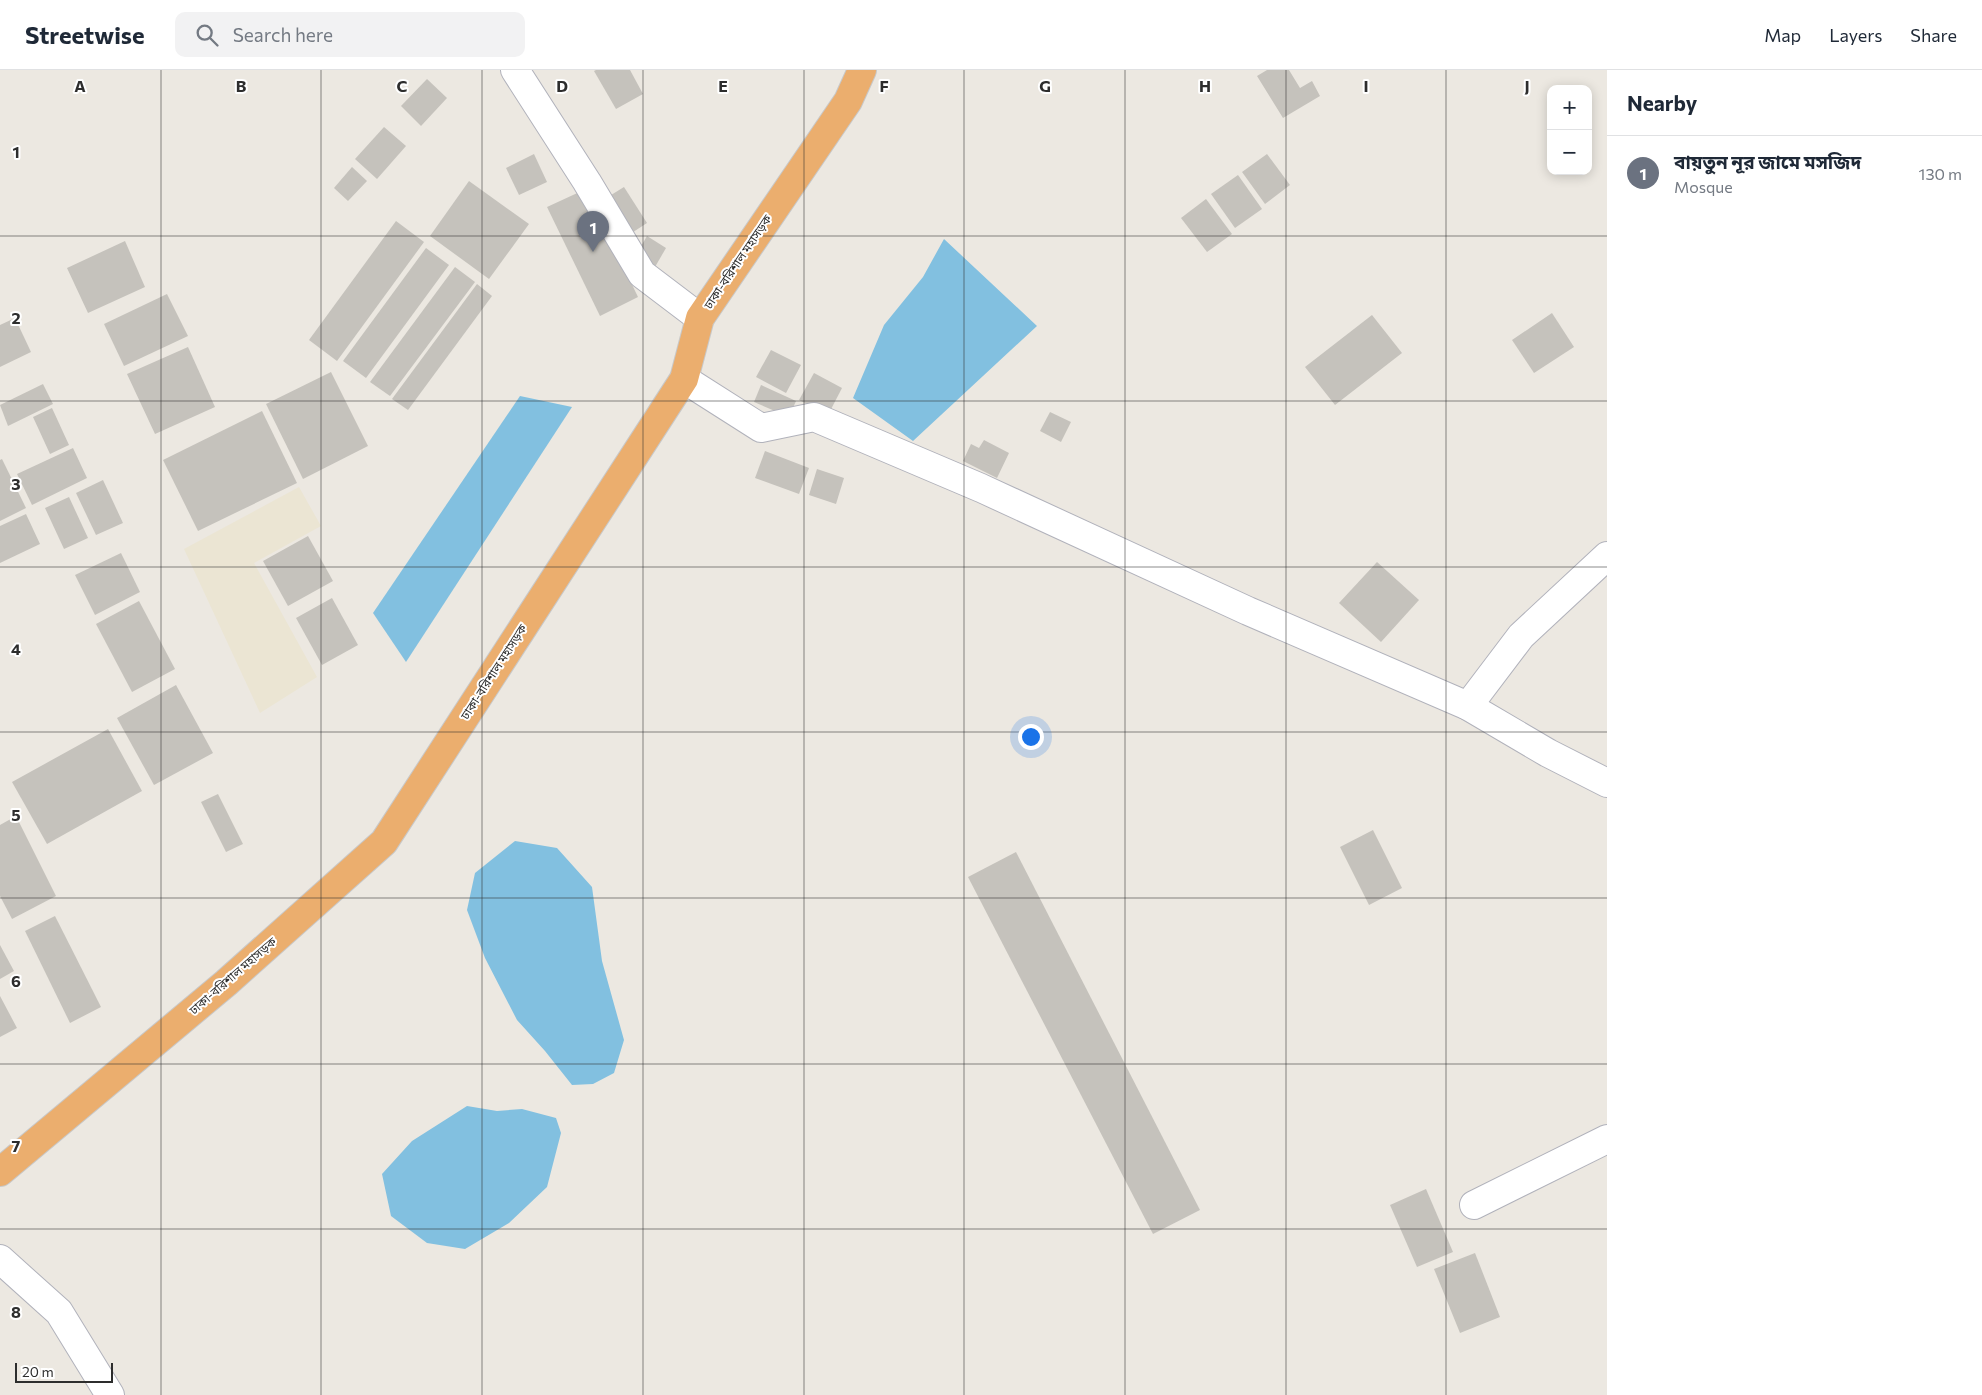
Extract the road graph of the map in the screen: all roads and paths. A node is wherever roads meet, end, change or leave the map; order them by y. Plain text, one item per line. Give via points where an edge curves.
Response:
1 (515, 70) edge
2 (862, 70) edge
3 (700, 318) junction
4 (684, 379) junction
5 (1607, 556) edge
6 (1468, 706) junction
7 (1607, 783) edge
8 (1607, 1139) edge
9 (0, 1172) edge
10 (1474, 1204) dead end
11 (0, 1258) edge
12 (110, 1395) edge

1 - 3 street via 642,274
2 - 3 highway, ঢাকা-বরিশাল মহাসড়ক via 848,100
3 - 4 highway, ঢাকা-বরিশাল মহাসড়ক
4 - 6 street via 761,428 814,417 981,488 1248,611
4 - 9 highway, ঢাকা-বরিশাল মহাসড়ক via 384,842 226,983
5 - 6 street via 1521,636
6 - 7 street
8 - 10 street
11 - 12 street via 59,1312

